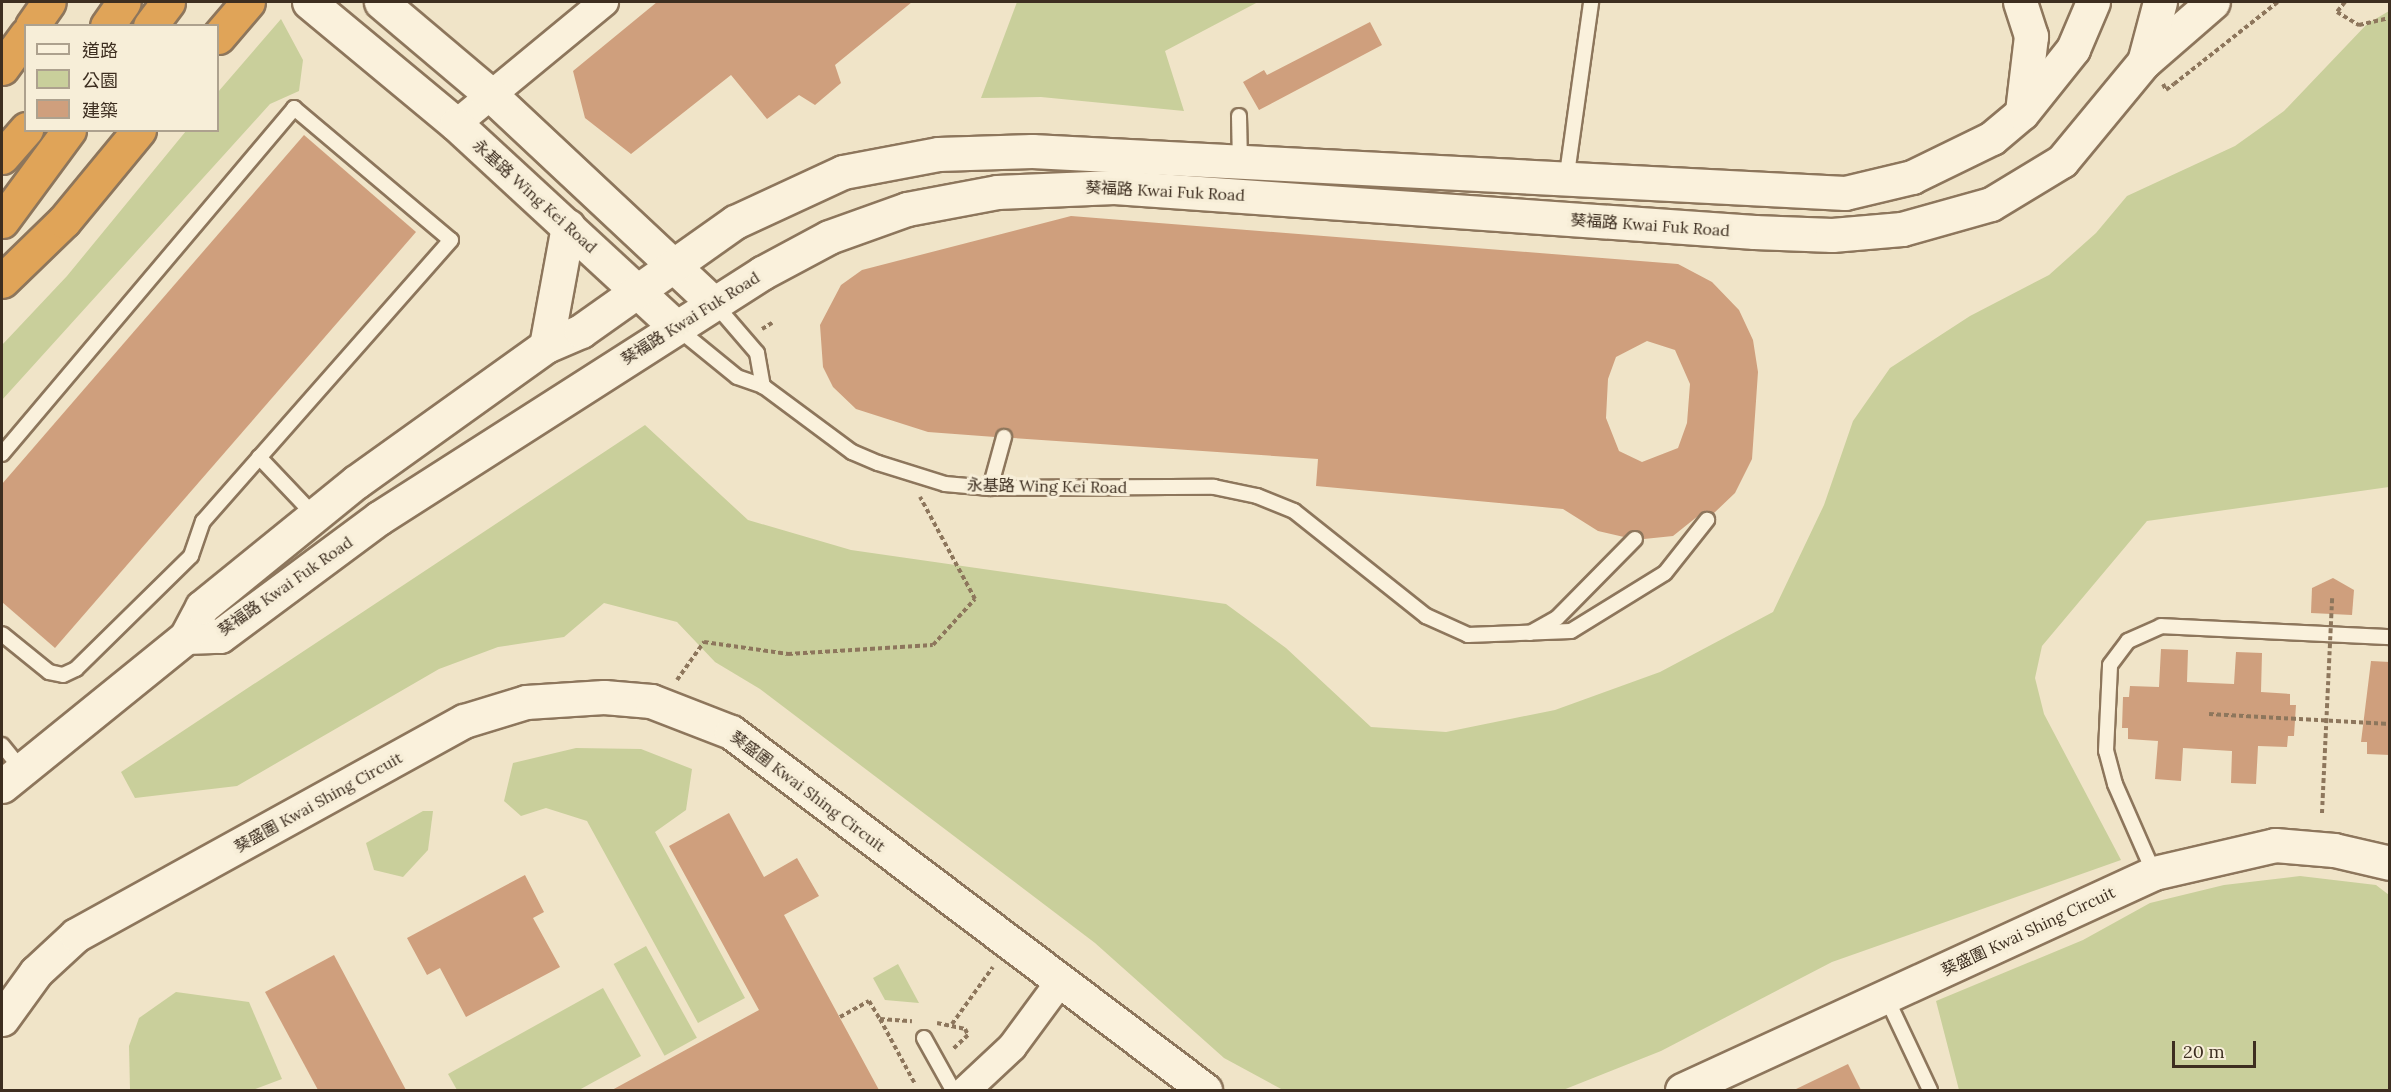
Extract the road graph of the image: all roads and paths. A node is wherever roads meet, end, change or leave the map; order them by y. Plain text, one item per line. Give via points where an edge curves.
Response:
1 (50, 2) edge
2 (124, 2) edge
3 (168, 2) edge
4 (248, 2) edge
5 (381, 2) edge
6 (604, 2) edge
7 (1591, 2) edge
8 (2020, 2) edge
9 (2093, 2) edge
10 (2160, 2) edge
11 (2213, 2) edge
12 (2278, 2) edge
13 (2345, 2) edge
14 (317, 7) edge
15 (2390, 18) edge
16 (34, 24) edge
17 (108, 24) edge
18 (152, 24) edge
19 (219, 36) edge
20 (24, 38) edge
21 (2, 68) edge
22 (2153, 73) junction
23 (491, 95) junction
24 (2022, 113) junction
25 (1239, 116) dead end
26 (456, 124) junction
27 (24, 131) edge
28 (68, 132) edge
29 (137, 132) edge
30 (2, 157) edge
31 (1240, 164) junction
32 (1566, 181) junction
33 (2, 220) edge
34 (568, 226) junction
35 (675, 264) junction
36 (2, 281) edge
37 (638, 292) junction
38 (713, 303) junction
39 (675, 326) junction
40 (546, 346) junction
41 (763, 386) junction
42 (1004, 437) dead end
43 (2, 454) edge
44 (259, 457) junction
45 (990, 488) junction
46 (315, 516) junction
47 (932, 517) dead end
48 (1707, 520) dead end
49 (1635, 540) dead end
50 (2332, 597) dead end
51 (2, 634) edge
52 (1528, 634) junction
53 (186, 637) junction
54 (2390, 637) edge
55 (679, 674) dead end
56 (2209, 714) dead end
57 (2326, 721) junction
58 (2390, 724) edge
59 (2, 745) edge
60 (12, 778) edge
61 (2322, 813) dead end
62 (2390, 864) edge
63 (2154, 873) junction
64 (994, 965) dead end
65 (1060, 982) junction
66 (1886, 997) junction
67 (880, 1018) dead end
68 (2, 1019) edge
69 (951, 1024) dead end
70 (924, 1038) dead end
71 (915, 1084) dead end
72 (953, 1090) edge
73 (966, 1090) edge
74 (1205, 1090) edge
75 (1682, 1090) edge
76 (1930, 1090) edge

1 - 16 highway
2 - 17 highway
3 - 18 highway
4 - 19 highway
5 - 23 main road
6 - 23 street
7 - 32 lane
8 - 24 main road via 2031,36
9 - 24 main road, 葵福路 Kwai Fuk Road via 2073,49
10 - 22 main road, 葵福路 Kwai Fuk Road
11 - 22 main road
12 - 22 path via 2166,90
13 - 15 path via 2337,12 2359,25
14 - 26 main road, 永基路 Wing Kei Road
20 - 21 highway
22 - 38 main road, 葵福路 Kwai Fuk Road via 2039,178 1973,211 1902,229 1832,235 1765,233 1152,189 1035,188 952,198 866,223 828,237
23 - 26 street
23 - 35 main road
24 - 32 main road, 葵福路 Kwai Fuk Road via 1992,138 1912,177 1845,193
25 - 31 lane
26 - 34 main road, 永基路 Wing Kei Road
27 - 30 highway
28 - 33 highway
29 - 36 highway via 64,221
31 - 32 main road, 葵福路 Kwai Fuk Road
31 - 35 main road, 葵福路 Kwai Fuk Road via 1032,151 890,160 806,187 735,222
34 - 37 main road, 永基路 Wing Kei Road
34 - 40 main road
35 - 37 main road, 葵福路 Kwai Fuk Road
35 - 38 main road
37 - 39 main road, 永基路 Wing Kei Road
37 - 40 main road, 葵福路 Kwai Fuk Road via 581,332
38 - 39 main road, 葵福路 Kwai Fuk Road
38 - 41 lane via 757,353
39 - 41 lane, 永基路 Wing Kei Road via 737,377
39 - 53 main road, 葵福路 Kwai Fuk Road via 379,518 220,636
40 - 46 main road, 葵福路 Kwai Fuk Road
41 - 45 lane, 永基路 Wing Kei Road via 852,452 945,484
42 - 45 lane
43 - 44 lane via 294,108 451,240
44 - 46 lane
44 - 51 lane via 203,521 191,556 76,669 63,675 49,672
45 - 52 lane, 永基路 Wing Kei Road via 1214,487 1294,511 1426,616 1457,630 1499,638
46 - 53 main road, 葵福路 Kwai Fuk Road via 202,607
47 - 55 path via 975,599 933,645 788,654 704,642
48 - 52 lane, 永基路 Wing Kei Road via 1665,573 1571,631
49 - 52 lane via 1557,618
50 - 57 path, bridge
53 - 60 main road, 葵福路 Kwai Fuk Road
54 - 63 lane via 2160,626 2128,641 2110,665 2106,751 2115,784
56 - 57 path
57 - 58 path
57 - 61 path, bridge
59 - 60 lane
62 - 63 main road, 葵盛圍 Kwai Shing Circuit via 2334,850 2275,845
63 - 66 main road, 葵盛圍 Kwai Shing Circuit
64 - 69 path
65 - 68 main road, 葵盛圍 Kwai Shing Circuit via 731,732 651,701 566,698 526,702 464,721 76,935 36,972
65 - 73 street via 1012,1047
65 - 74 main road, 葵盛圍 Kwai Shing Circuit
66 - 75 main road, 葵盛圍 Kwai Shing Circuit
66 - 76 lane
67 - 71 path
70 - 72 lane

